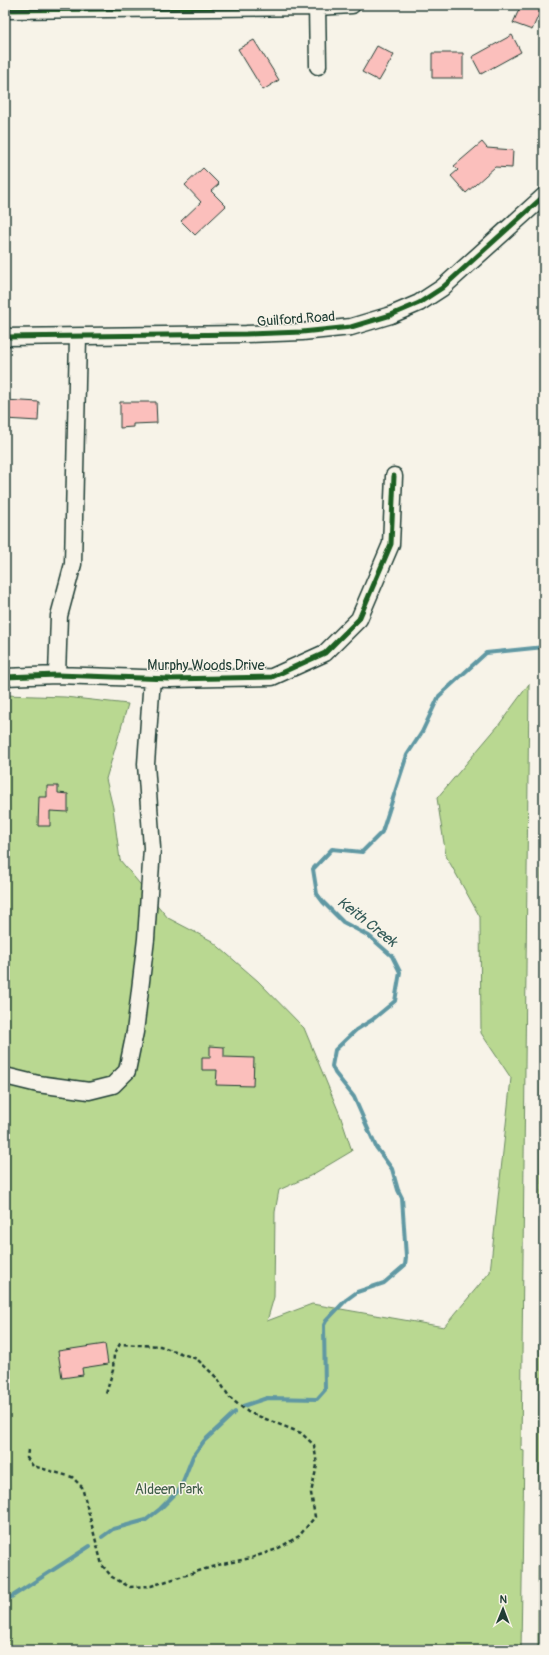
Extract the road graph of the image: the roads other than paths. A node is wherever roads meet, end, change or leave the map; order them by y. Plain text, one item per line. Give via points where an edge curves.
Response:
1 (352, 5) edge
2 (317, 6) edge
3 (128, 7) edge
4 (5, 10) edge
5 (318, 66) dead end
6 (544, 196) edge
7 (5, 336) edge
8 (78, 336) junction
9 (394, 476) dead end
10 (58, 675) junction
11 (5, 677) edge
12 (152, 678) junction
13 (5, 1076) edge

1 - 2 street
2 - 3 street
2 - 5 street
3 - 4 street
6 - 8 street, Guilford Road via 442,288 419,303 391,316 351,326 302,332
7 - 8 street, Guilford Road
8 - 10 street via 73,564 58,616
9 - 12 street, Murphy Woods Drive via 391,544 360,619 325,653 272,677
10 - 11 street, Murphy Woods Drive
10 - 12 street, Murphy Woods Drive
12 - 13 street via 146,764 152,848 146,939 135,1032 127,1071 113,1085 89,1091 38,1084

